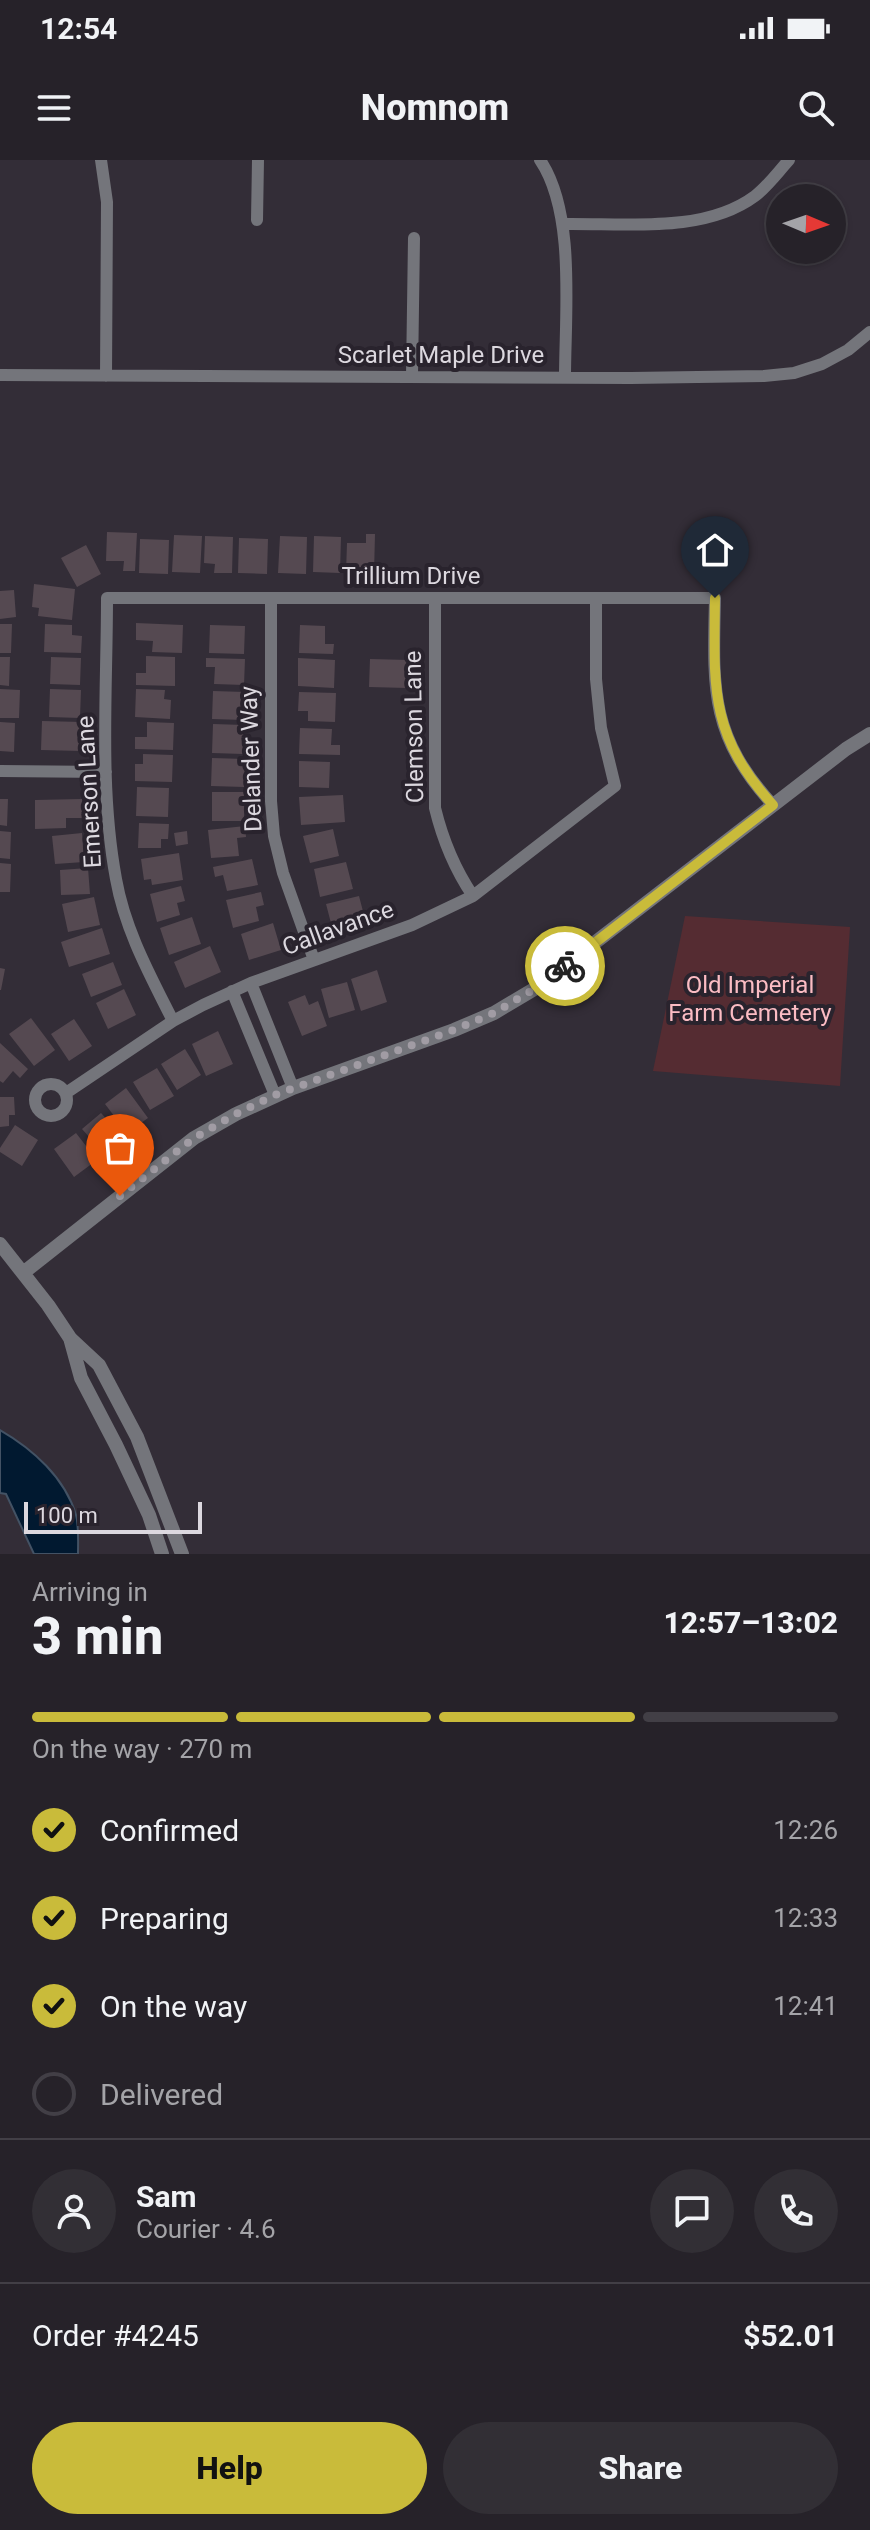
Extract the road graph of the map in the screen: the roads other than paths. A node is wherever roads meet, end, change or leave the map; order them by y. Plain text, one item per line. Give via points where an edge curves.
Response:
1 (101, 160) edge
2 (258, 160) edge
3 (540, 160) edge
4 (789, 160) edge
5 (257, 220) dead end
6 (564, 224) junction
7 (414, 238) dead end
8 (870, 332) edge
9 (0, 375) edge
10 (106, 376) junction
11 (412, 376) junction
12 (565, 377) junction
13 (107, 598) joint
14 (271, 598) junction
15 (435, 598) junction
16 (596, 598) junction
17 (870, 734) edge
18 (0, 771) edge
19 (106, 772) junction
20 (773, 805) junction
21 (473, 896) junction
22 (314, 960) junction
23 (251, 983) junction
24 (232, 991) junction
25 (173, 1021) junction
26 (293, 1088) junction
27 (66, 1093) dead end
28 (275, 1095) junction
29 (0, 1244) edge
30 (23, 1273) junction
31 (70, 1338) junction
32 (162, 1554) edge
33 (182, 1554) edge

1 - 10 street via 107,202
2 - 5 street
3 - 6 street
4 - 6 street via 758,194 707,219
6 - 12 street
7 - 11 street
8 - 12 street, Scarlet Maple Drive via 840,355 794,373
9 - 10 street, Scarlet Maple Drive
10 - 11 street, Scarlet Maple Drive
11 - 12 street, Scarlet Maple Drive
13 - 14 street, Trillium Drive
13 - 19 street, Emerson Lane
14 - 15 street, Trillium Drive
14 - 22 street, Delander Way via 274,836
15 - 16 street, Trillium Drive
15 - 21 street, Clemson Lane via 435,808 450,858
16 - 20 street, Trillium Drive via 715,598 714,667 725,732
16 - 21 street, Callavance via 596,679 615,786
17 - 20 street
18 - 19 street
19 - 25 street, Emerson Lane via 116,881 128,924
20 - 26 street via 536,988 494,1013
21 - 22 street, Callavance via 412,925
22 - 23 street, Callavance
23 - 24 street, Callavance
23 - 26 street
24 - 25 street, Callavance
24 - 28 street
25 - 27 street, Callavance
26 - 28 street
28 - 30 street via 194,1138
29 - 30 street
30 - 31 street
31 - 32 street via 81,1378 149,1515
31 - 33 street via 99,1365 137,1437

